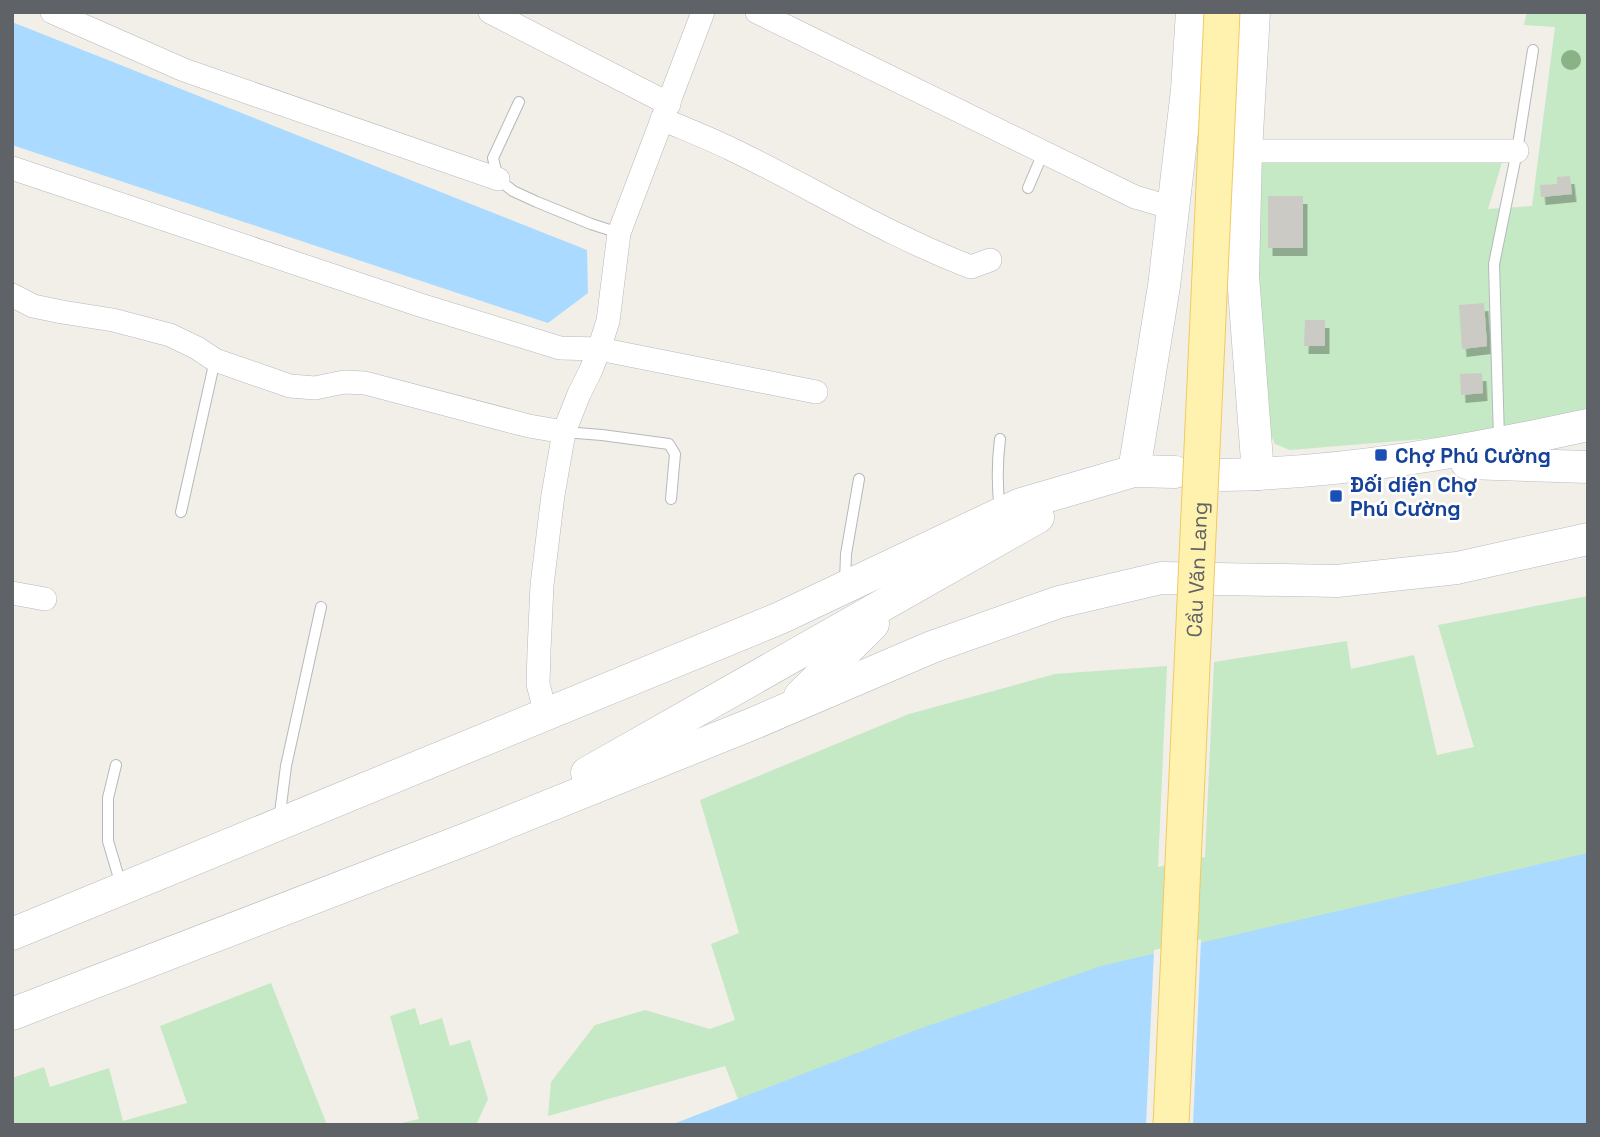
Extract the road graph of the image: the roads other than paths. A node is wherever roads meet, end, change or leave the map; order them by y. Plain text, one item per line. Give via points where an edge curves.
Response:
1 (51, 12) edge
2 (490, 12) edge
3 (703, 12) edge
4 (757, 12) edge
5 (1192, 12) edge
6 (1222, 12) edge
7 (1254, 12) edge
8 (1533, 50) dead end
9 (519, 102) dead end
10 (666, 111) junction
11 (1517, 150) junction
12 (1246, 151) junction
13 (1043, 153) junction
14 (12, 168) edge
15 (498, 179) junction
16 (1028, 188) dead end
17 (1173, 208) junction
18 (619, 233) junction
19 (990, 260) dead end
20 (12, 295) edge
21 (599, 349) junction
22 (215, 360) junction
23 (816, 392) dead end
24 (1588, 425) edge
25 (564, 432) junction
26 (1000, 439) dead end
27 (1499, 444) junction
28 (1398, 461) junction
29 (1588, 467) edge
30 (1134, 471) junction
31 (1175, 472) dead end
32 (1258, 474) junction
33 (1222, 475) dead end
34 (859, 479) dead end
35 (1102, 481) junction
36 (671, 499) dead end
37 (181, 512) dead end
38 (1001, 514) junction
39 (1588, 539) edge
40 (845, 588) junction
41 (12, 593) edge
42 (901, 596) junction
43 (45, 599) dead end
44 (321, 607) dead end
45 (789, 708) junction
46 (546, 715) junction
47 (116, 765) dead end
48 (279, 825) junction
49 (469, 838) junction
50 (122, 889) junction
51 (12, 934) edge
52 (12, 1014) edge
53 (1171, 1125) edge

1 - 15 street via 184,70
2 - 10 street
3 - 10 street
4 - 13 street
5 - 17 main road
6 - 53 main road, Cầu Văn Lang, bridge
7 - 12 main road
8 - 11 lane
9 - 15 lane via 493,158
10 - 18 street
10 - 19 street via 867,220 955,261 971,267
11 - 12 street
11 - 27 lane via 1494,264
12 - 32 main road via 1243,276
13 - 16 lane
13 - 17 street via 1135,197
14 - 21 street via 420,305 560,348
15 - 18 lane via 537,202
17 - 30 main road
18 - 21 street via 608,321
20 - 22 street via 33,306 170,335
21 - 23 street
21 - 25 street
22 - 25 street via 290,386 365,383
22 - 37 lane
24 - 27 main road
25 - 36 lane via 669,444 675,454
25 - 46 street via 542,585 538,684
26 - 38 lane via 997,488
27 - 28 main road
28 - 29 main road
28 - 32 main road
30 - 31 main road
30 - 35 main road
32 - 33 main road
34 - 40 lane
35 - 38 main road
35 - 42 main road
38 - 40 main road
39 - 45 main road via 1457,568 1337,581 1161,578 1046,606 932,647
40 - 46 main road
41 - 43 street
42 - 45 main road
42 - 49 main road
44 - 48 lane via 285,766
45 - 49 main road
46 - 48 main road
47 - 50 lane via 108,798 108,842
48 - 50 main road
49 - 52 main road
50 - 51 main road

